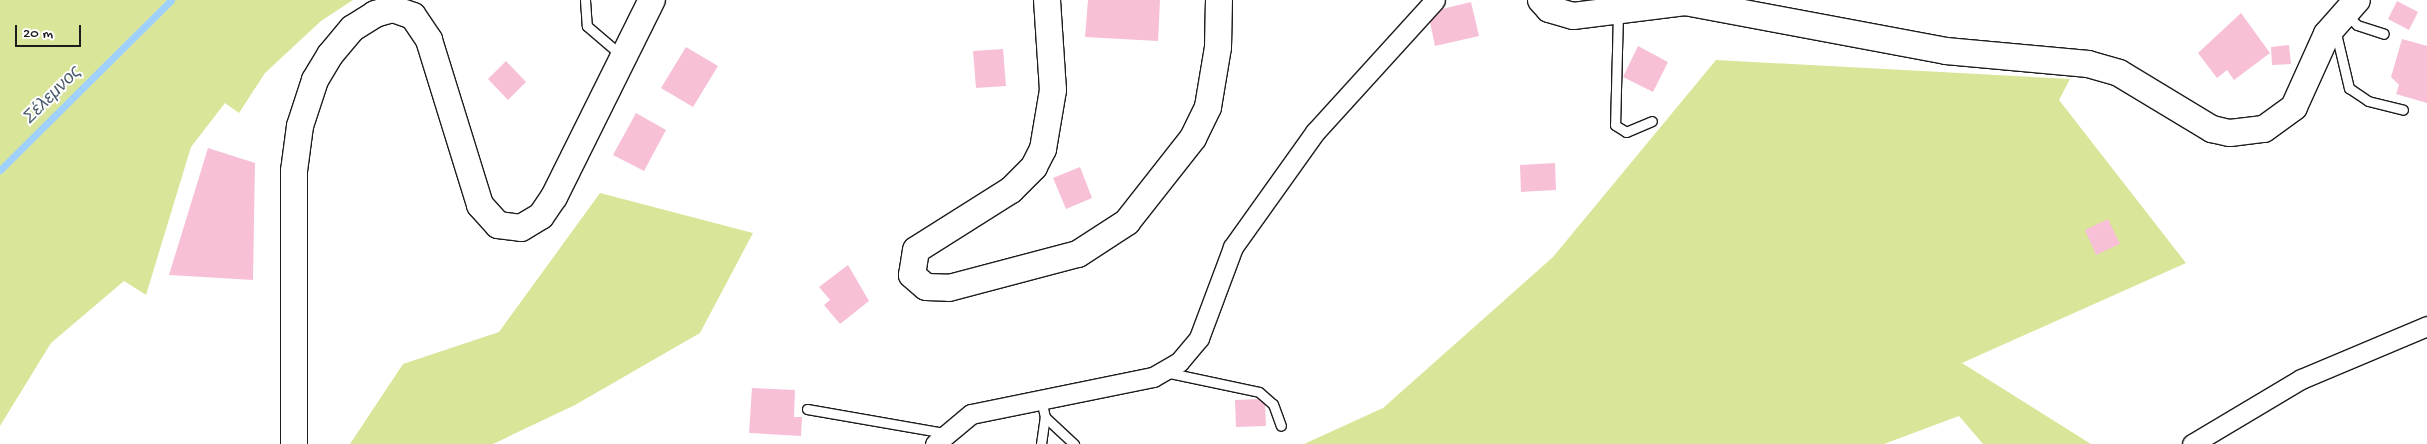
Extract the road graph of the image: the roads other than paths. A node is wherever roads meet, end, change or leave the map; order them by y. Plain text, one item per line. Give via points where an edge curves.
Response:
1 (585, 0) edge
2 (652, 0) edge
3 (1047, 0) edge
4 (1219, 0) edge
5 (1435, 0) edge
6 (1541, 0) edge
7 (1618, 12) junction
8 (2345, 12) edge
9 (2384, 34) dead end
10 (621, 56) junction
11 (2403, 110) dead end
12 (1652, 121) dead end
13 (2427, 326) edge
14 (1165, 372) junction
15 (807, 409) dead end
16 (1043, 409) junction
17 (1280, 426) dead end
18 (940, 439) edge
19 (294, 444) edge
20 (1041, 444) edge
21 (1074, 444) edge
22 (2192, 444) edge

1 - 10 lane via 587,26
2 - 10 main road
3 - 4 main road via 1053,90 1044,148 1034,167 1011,190 916,250 912,274 926,287 949,288 1078,254 1127,222 1193,138 1208,107 1218,47
5 - 14 street via 1315,132 1233,247 1191,350
6 - 7 main road via 1549,9 1573,16
7 - 8 main road via 1685,2 1946,51 2088,64 2119,73 2212,129 2230,133 2264,129 2294,107
7 - 12 lane via 1615,126 1626,132
8 - 9 lane via 2357,25
8 - 11 lane via 2342,44 2349,88 2368,101
10 - 19 main road via 554,197 532,223 509,228 487,216 480,205 429,40 414,16 393,9 375,14 353,28 330,55 314,80 300,126 294,171
13 - 22 street via 2301,379
14 - 16 street
14 - 17 lane via 1259,392 1273,404
15 - 18 lane
16 - 18 street via 971,414
16 - 20 lane
16 - 21 lane

